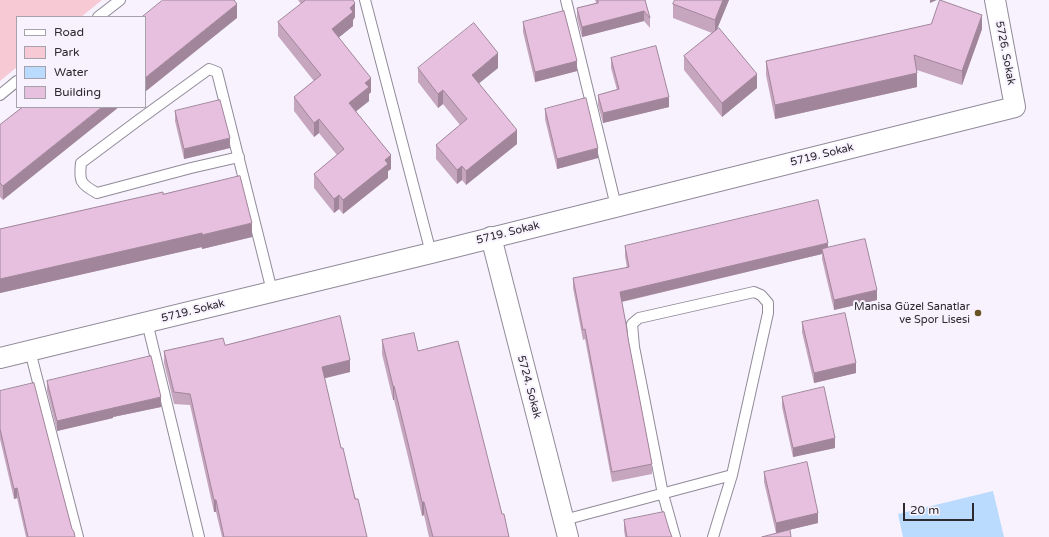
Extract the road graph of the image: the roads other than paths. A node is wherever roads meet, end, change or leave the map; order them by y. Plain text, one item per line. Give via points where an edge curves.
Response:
1 (120, 0) edge
2 (365, 0) edge
3 (566, 0) edge
4 (995, 0) edge
5 (99, 16) edge
6 (16, 82) edge
7 (0, 95) edge
8 (1015, 107) joint
9 (239, 157) junction
10 (616, 206) junction
11 (491, 237) junction
12 (432, 252) junction
13 (272, 291) junction
14 (147, 322) junction
15 (30, 351) junction
16 (0, 358) edge
17 (732, 475) junction
18 (663, 494) junction
19 (566, 529) edge
20 (78, 537) edge
21 (199, 537) edge
22 (674, 537) edge
23 (713, 537) edge

1 - 5 lane
2 - 12 lane
3 - 10 lane
4 - 8 street, 5726. Sokak
6 - 7 lane
8 - 10 street, 5719. Sokak
9 - 9 lane via 97,193 81,182 81,163 209,69 218,72
9 - 13 lane
10 - 11 street, 5719. Sokak
11 - 12 street, 5719. Sokak
11 - 19 street, 5724. Sokak
12 - 13 street, 5719. Sokak
13 - 14 street, 5719. Sokak
14 - 15 street, 5719. Sokak
14 - 21 lane
15 - 16 street, 5719. Sokak
15 - 20 lane
17 - 18 lane
17 - 18 lane via 768,313 768,303 754,292 639,318 632,324 634,348
17 - 23 lane
18 - 19 lane
18 - 22 lane

